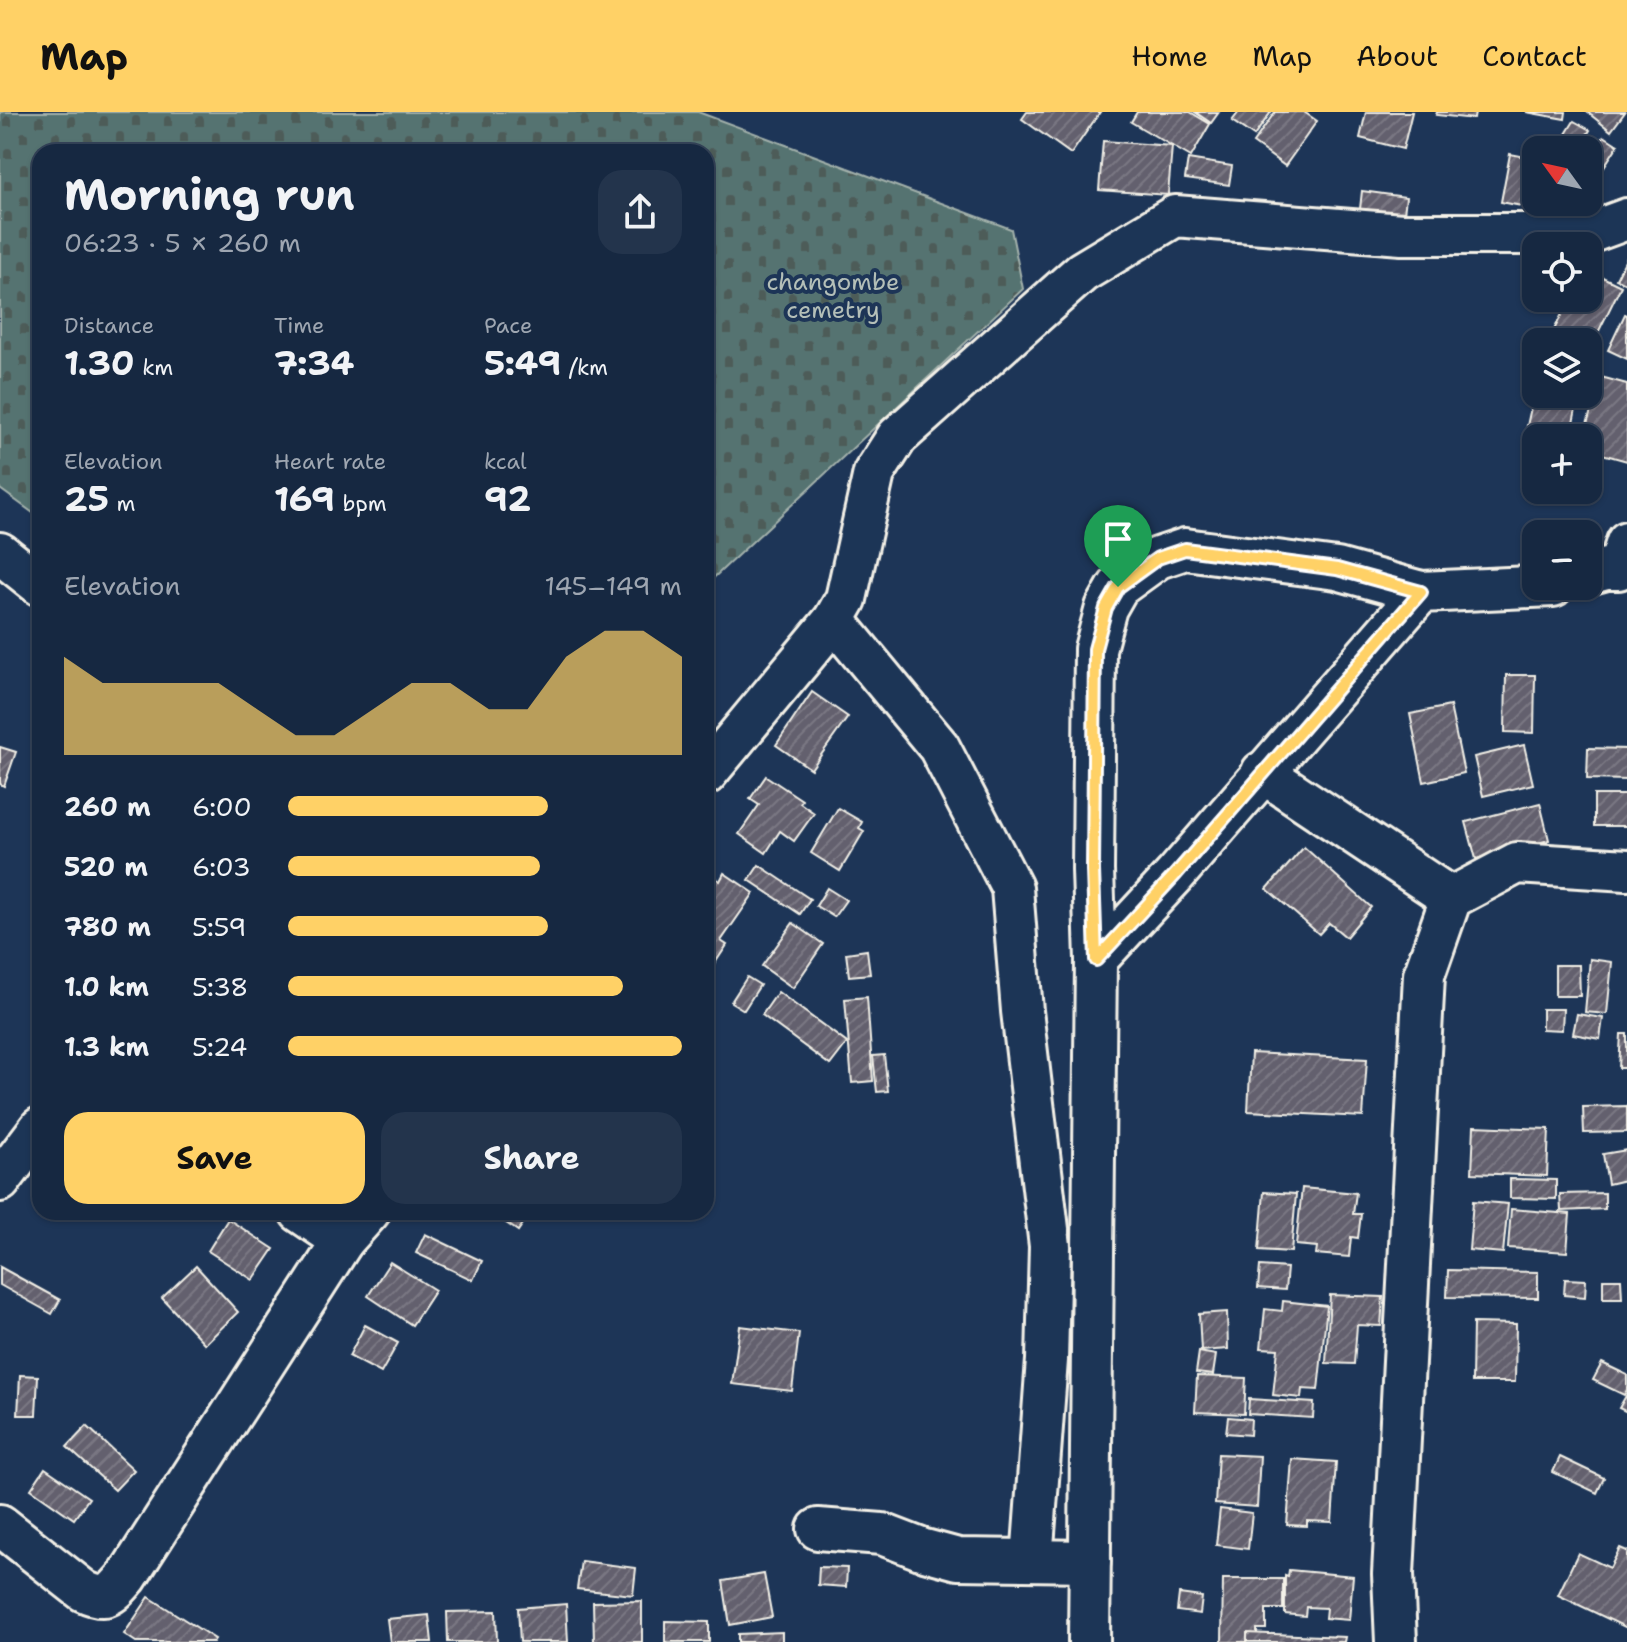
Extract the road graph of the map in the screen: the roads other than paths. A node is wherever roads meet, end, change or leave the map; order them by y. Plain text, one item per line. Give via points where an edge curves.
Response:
1 (1627, 219) edge
2 (0, 553) edge
3 (32, 579) edge
4 (1522, 587) edge
5 (1421, 592) junction
6 (834, 620) junction
7 (714, 764) edge
8 (1262, 772) junction
9 (1627, 870) edge
10 (1451, 898) junction
11 (1096, 960) junction
12 (32, 1139) edge
13 (0, 1181) edge
14 (330, 1220) edge
15 (356, 1227) edge
16 (0, 1525) edge
17 (818, 1529) dead end
18 (1032, 1560) junction
19 (1090, 1561) junction
20 (1089, 1642) edge
21 (1396, 1642) edge

1 - 6 street via 1586,234 1415,234 1175,216 1082,272 897,437 874,473 846,599
2 - 3 street
4 - 5 street
5 - 8 street
5 - 11 street via 1337,569 1185,549 1158,558 1118,587 1095,649
6 - 7 street
6 - 18 street via 939,747 1012,888 1050,1246
8 - 10 street
8 - 11 street
9 - 10 street via 1517,863
10 - 21 street via 1424,975 1393,1574
11 - 19 street
12 - 13 street
14 - 15 street
15 - 16 street via 116,1590 106,1597 84,1591
17 - 18 street via 882,1534 958,1559
18 - 19 street
19 - 20 street

